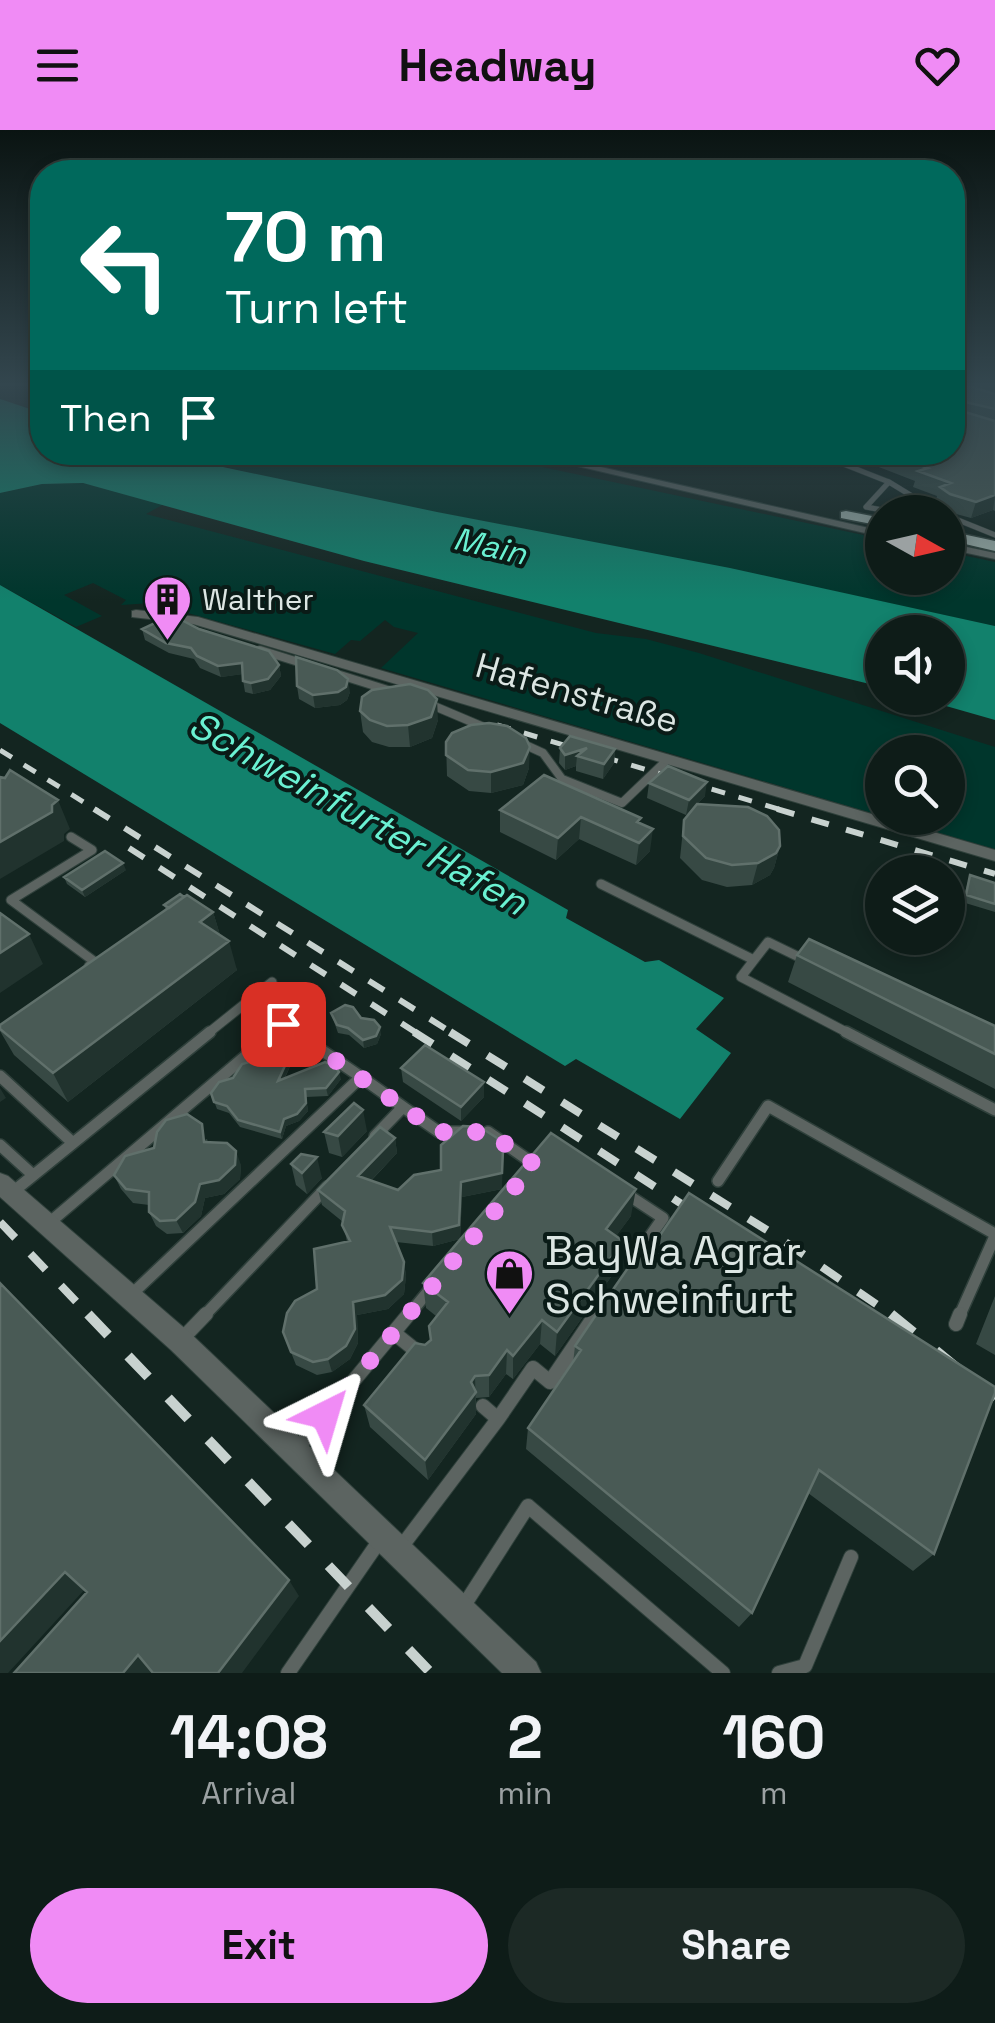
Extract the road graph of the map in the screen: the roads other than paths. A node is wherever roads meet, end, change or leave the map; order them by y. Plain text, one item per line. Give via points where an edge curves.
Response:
1 (580, 465) edge
2 (846, 465) edge
3 (638, 478) junction
4 (890, 482) junction
5 (878, 495) edge
6 (909, 495) edge
7 (763, 506) junction
8 (846, 515) junction
9 (865, 519) edge
10 (965, 523) edge
11 (865, 524) edge
12 (865, 528) edge
13 (995, 535) edge
14 (965, 540) edge
15 (995, 546) edge
16 (965, 550) edge
17 (995, 556) edge
18 (136, 614) dead end
19 (264, 646) junction
20 (315, 668) edge
21 (334, 673) edge
22 (489, 730) edge
23 (507, 738) edge
24 (668, 758) junction
25 (71, 837) dead end
26 (995, 856) edge
27 (601, 884) dead end
28 (754, 960) junction
29 (821, 967) edge
30 (79, 973) edge
31 (272, 982) dead end
32 (251, 998) junction
33 (283, 1024) junction
34 (0, 1076) edge
35 (362, 1077) junction
36 (403, 1107) junction
37 (995, 1110) edge
38 (73, 1142) junction
39 (0, 1145) edge
40 (362, 1150) edge
41 (334, 1179) edge
42 (521, 1180) edge
43 (718, 1181) dead end
44 (15, 1183) edge
45 (615, 1186) edge
46 (49, 1223) junction
47 (995, 1235) edge
48 (629, 1267) edge
49 (444, 1272) edge
50 (618, 1283) edge
51 (130, 1295) junction
52 (956, 1324) dead end
53 (394, 1333) junction
54 (180, 1341) junction
55 (425, 1358) edge
56 (483, 1406) dead end
57 (498, 1418) junction
58 (294, 1452) junction
59 (390, 1545) junction
60 (850, 1557) dead end
61 (460, 1611) junction
62 (288, 1673) edge
63 (525, 1673) edge
64 (723, 1673) edge
65 (779, 1673) edge

1 - 3 street
2 - 4 lane
3 - 7 street
3 - 8 street
4 - 5 lane
4 - 6 lane
7 - 8 street
7 - 12 street
8 - 9 main road
8 - 11 street
10 - 13 lane
14 - 15 main road
16 - 17 street
18 - 19 street, Hafenstraße via 194,620
19 - 20 lane
19 - 24 street, Hafenstraße
21 - 22 lane via 446,708
23 - 24 lane via 544,753 562,779 622,802
24 - 26 street, Hafenstraße
25 - 30 lane via 92,850 11,900 95,962
27 - 28 lane
28 - 29 lane via 768,942
28 - 37 lane via 741,977
31 - 32 lane
32 - 33 lane
32 - 38 lane
33 - 35 lane
33 - 46 lane
34 - 38 lane
35 - 36 lane
35 - 51 lane
36 - 40 lane
36 - 42 lane via 439,1132 488,1132 538,1159
38 - 44 lane
39 - 44 lane
41 - 54 lane
43 - 47 lane via 768,1106
44 - 46 street
45 - 48 lane via 663,1218
46 - 51 street
47 - 52 lane
49 - 53 lane
50 - 57 lane via 550,1382 533,1368
51 - 54 street
53 - 55 lane
53 - 58 lane
54 - 58 street
56 - 57 lane
57 - 59 lane
58 - 59 street
59 - 61 street
59 - 62 lane
60 - 65 lane via 805,1666
61 - 63 street
61 - 64 lane via 528,1506

